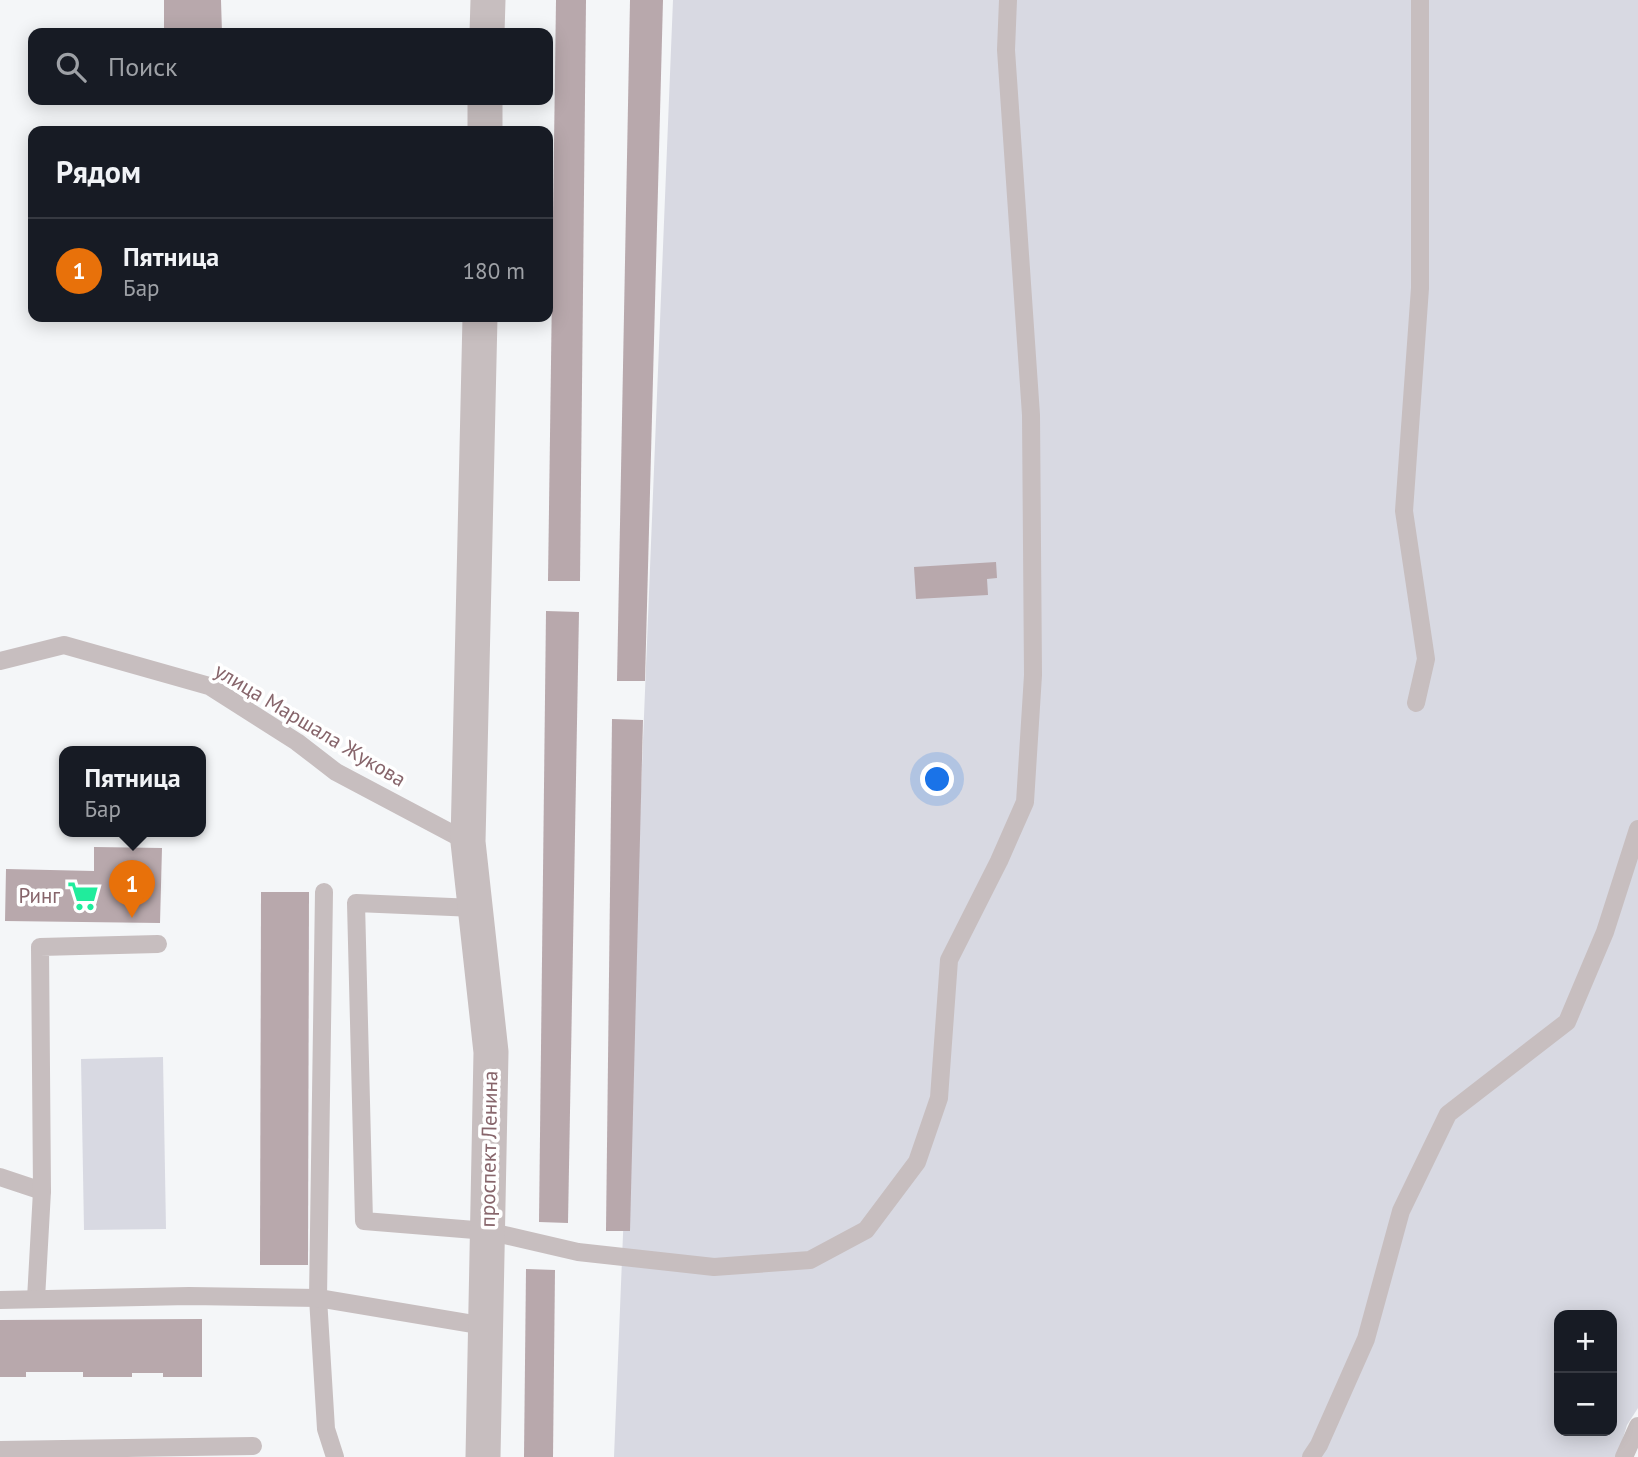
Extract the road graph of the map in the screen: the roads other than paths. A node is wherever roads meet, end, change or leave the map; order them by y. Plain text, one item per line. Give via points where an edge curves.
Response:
1 (488, 0) edge
2 (1008, 0) edge
3 (1420, 0) edge
4 (487, 28) edge
5 (485, 105) edge
6 (485, 126) edge
7 (480, 322) edge
8 (0, 661) edge
9 (1416, 703) dead end
10 (1638, 829) edge
11 (468, 842) junction
12 (324, 892) dead end
13 (475, 908) junction
14 (158, 944) dead end
15 (0, 1177) edge
16 (42, 1191) junction
17 (487, 1231) junction
18 (318, 1298) junction
19 (36, 1299) junction
20 (0, 1300) edge
21 (485, 1326) junction
22 (1638, 1426) edge
23 (253, 1446) dead end
24 (0, 1451) edge
25 (335, 1457) edge
26 (482, 1457) edge
27 (1311, 1457) edge
28 (1624, 1457) edge

1 - 4 street
2 - 17 lane via 1006,50 1031,415 1033,675 1025,802 949,960 939,1098 917,1162 866,1230 810,1260 714,1267 578,1252
3 - 9 lane via 1420,288 1404,511 1426,659
5 - 6 street
7 - 11 street, проспект Ленина
8 - 11 lane, улица Маршала Жукова via 64,645 209,686 336,772
10 - 27 lane via 1605,932 1567,1022 1448,1114 1401,1210 1366,1339
11 - 13 street, проспект Ленина
12 - 18 lane
13 - 17 street, проспект Ленина via 491,1052
13 - 17 lane via 356,903 364,1221
14 - 16 lane via 40,947
15 - 16 lane
16 - 19 lane
17 - 21 street, проспект Ленина
18 - 19 lane
18 - 21 lane
18 - 25 lane via 326,1429
19 - 20 lane
21 - 26 street, проспект Ленина
22 - 28 lane
23 - 24 lane

